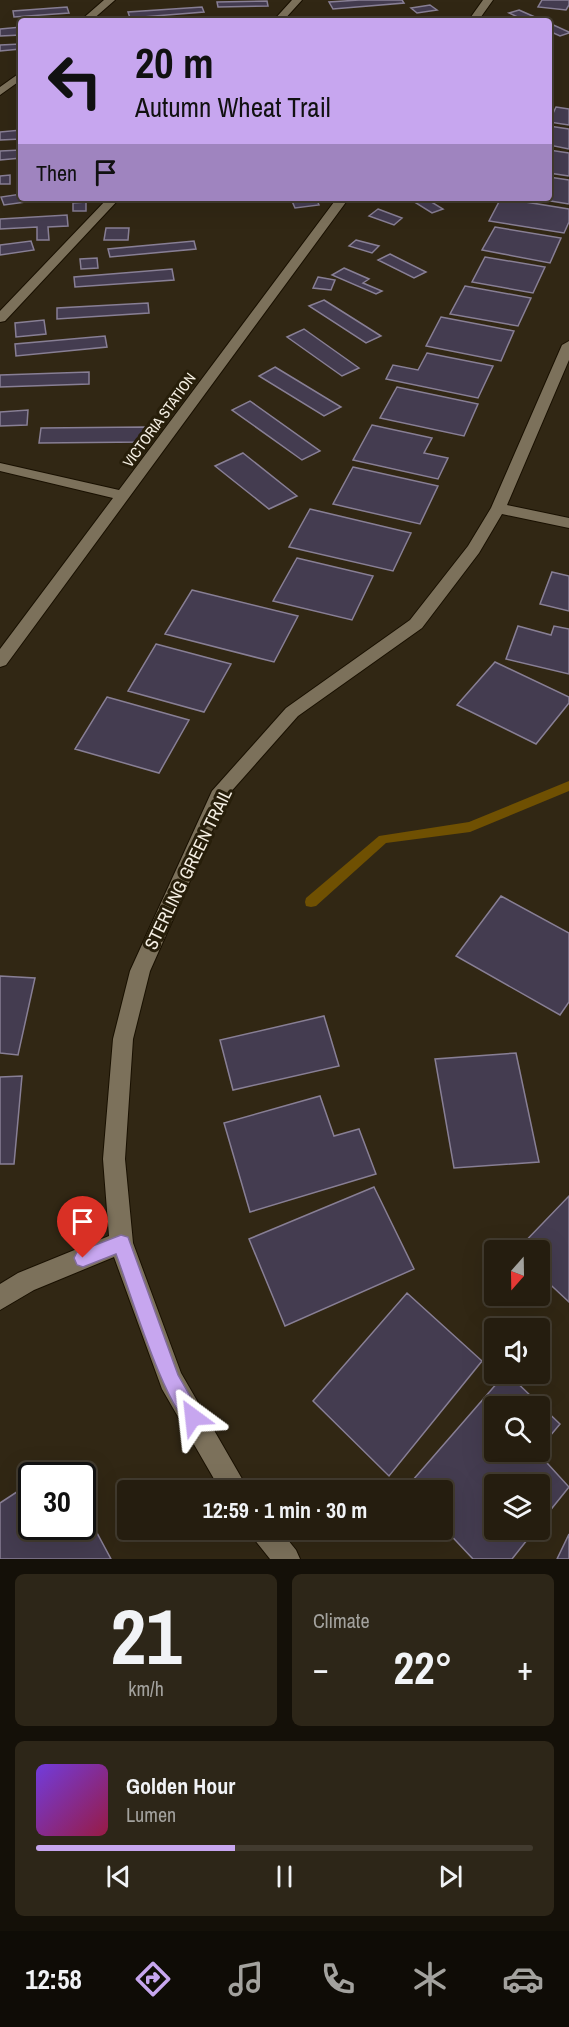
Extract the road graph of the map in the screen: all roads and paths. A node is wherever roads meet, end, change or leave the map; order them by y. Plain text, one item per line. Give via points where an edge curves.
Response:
1 (110, 0) edge
2 (297, 0) edge
3 (488, 0) edge
4 (89, 18) edge
5 (281, 18) edge
6 (475, 18) edge
7 (18, 77) edge
8 (0, 92) edge
9 (111, 201) edge
10 (341, 201) edge
11 (0, 318) edge
12 (569, 345) edge
13 (0, 467) edge
14 (123, 496) junction
15 (498, 508) junction
16 (569, 523) edge
17 (0, 661) edge
18 (121, 1244) junction
19 (0, 1298) edge
20 (230, 1480) edge
21 (271, 1540) edge
22 (287, 1559) edge

1 - 4 street
2 - 5 street
3 - 6 street
7 - 8 street
9 - 11 street
10 - 14 street, VICTORIA STATION
12 - 15 street, STERLING GREEN TRAIL
13 - 14 street
14 - 17 street, VICTORIA STATION
15 - 16 street
15 - 18 street, STERLING GREEN TRAIL via 474,549 416,624 292,712 221,791 140,971 123,1039 114,1159
18 - 19 street via 26,1281
18 - 20 street, STERLING GREEN TRAIL via 171,1380
21 - 22 street

